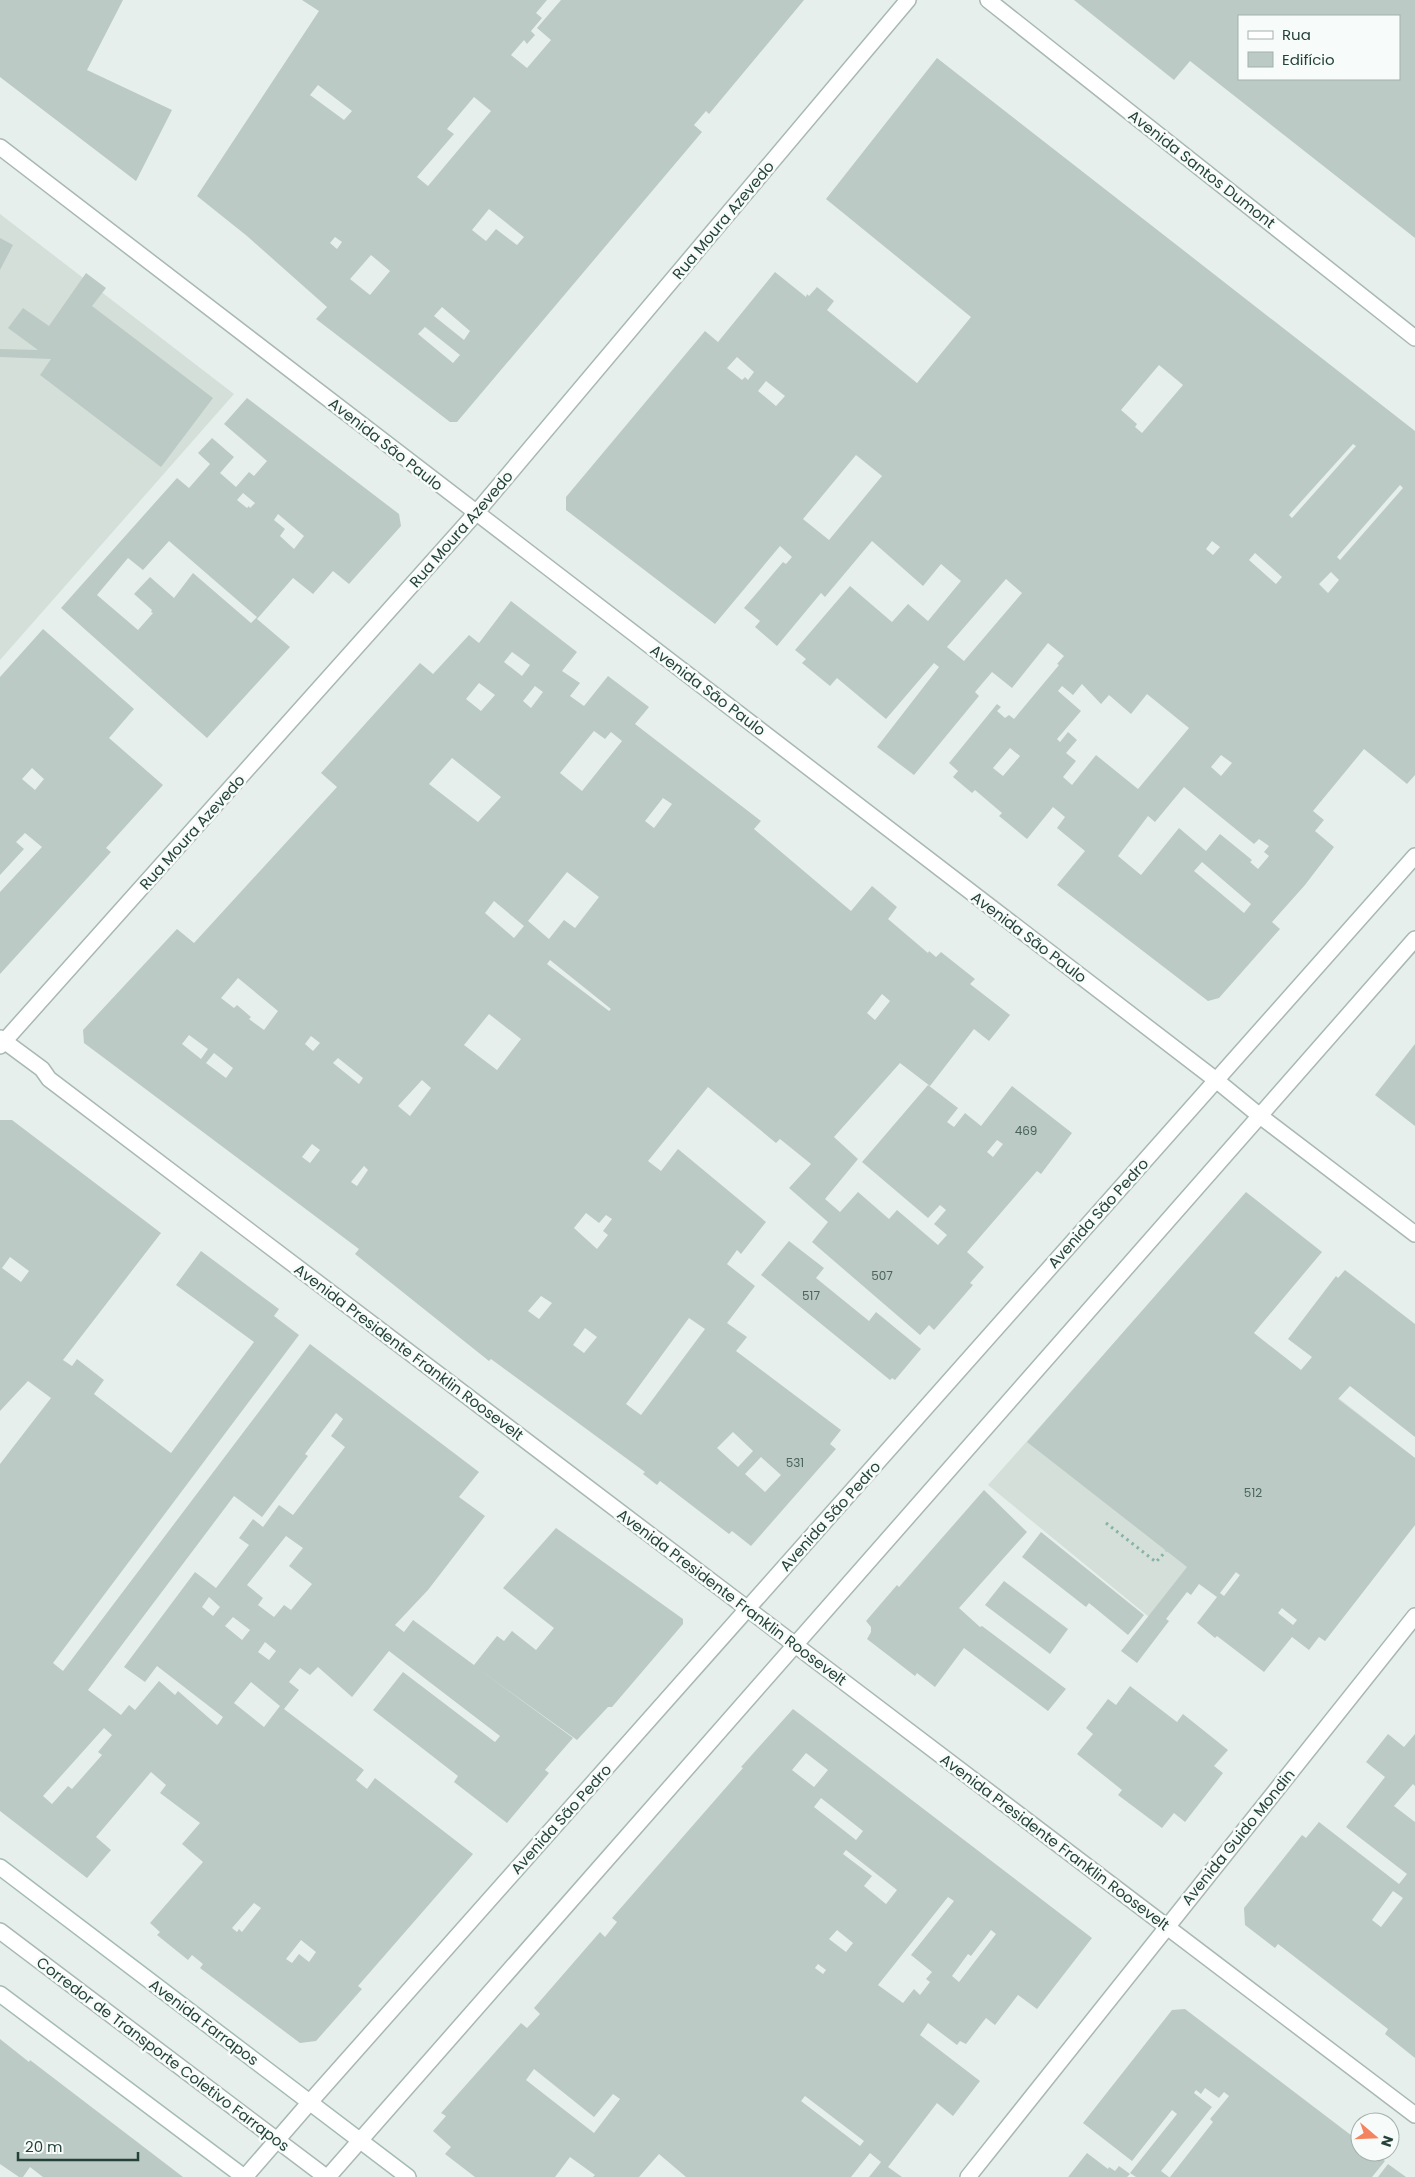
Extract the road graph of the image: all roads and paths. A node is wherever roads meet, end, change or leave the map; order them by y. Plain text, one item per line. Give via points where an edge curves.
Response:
1 (908, 0) edge
2 (988, 0) edge
3 (0, 147) edge
4 (1415, 338) edge
5 (476, 513) junction
6 (1415, 856) edge
7 (1415, 939) edge
8 (1, 1043) edge
9 (1216, 1080) junction
10 (1260, 1116) junction
11 (1415, 1234) edge
12 (1106, 1523) dead end
13 (1166, 1550) dead end
14 (748, 1608) junction
15 (1415, 1616) edge
16 (794, 1645) junction
17 (0, 1867) edge
18 (1166, 1926) junction
19 (0, 1931) edge
20 (0, 1994) edge
21 (310, 2102) junction
22 (1415, 2115) edge
23 (278, 2140) junction
24 (359, 2140) junction
25 (245, 2177) edge
26 (327, 2177) edge
27 (408, 2177) edge
28 (968, 2177) edge

1 - 5 street, Rua Moura Azevedo
2 - 4 street, Avenida Santos Dumont
3 - 5 street, Avenida São Paulo
5 - 8 street, Rua Moura Azevedo
5 - 9 street, Avenida São Paulo
6 - 9 street, Avenida São Pedro
7 - 10 street
8 - 14 street, Avenida Presidente Franklin Roosevelt via 42,1069 49,1079
9 - 10 street, Avenida São Paulo
9 - 14 street, Avenida São Pedro
10 - 11 street, Avenida São Paulo
10 - 16 street
12 - 13 path via 1156,1562
14 - 16 street, Avenida Presidente Franklin Roosevelt
14 - 21 street, Avenida São Pedro
15 - 18 street, Avenida Guido Mondin
16 - 18 street, Avenida Presidente Franklin Roosevelt
16 - 24 street
17 - 21 street, Avenida Farrapos
18 - 22 street, Avenida Presidente Franklin Roosevelt
18 - 28 street, Avenida Guido Mondin
19 - 23 street, Corredor de Transporte Coletivo Farrapos
20 - 25 street
21 - 23 street, Avenida São Pedro
21 - 24 street, Avenida Farrapos
23 - 25 street, Avenida São Pedro
23 - 26 street, Corredor de Transporte Coletivo Farrapos
24 - 26 street
24 - 27 street, Avenida Farrapos

